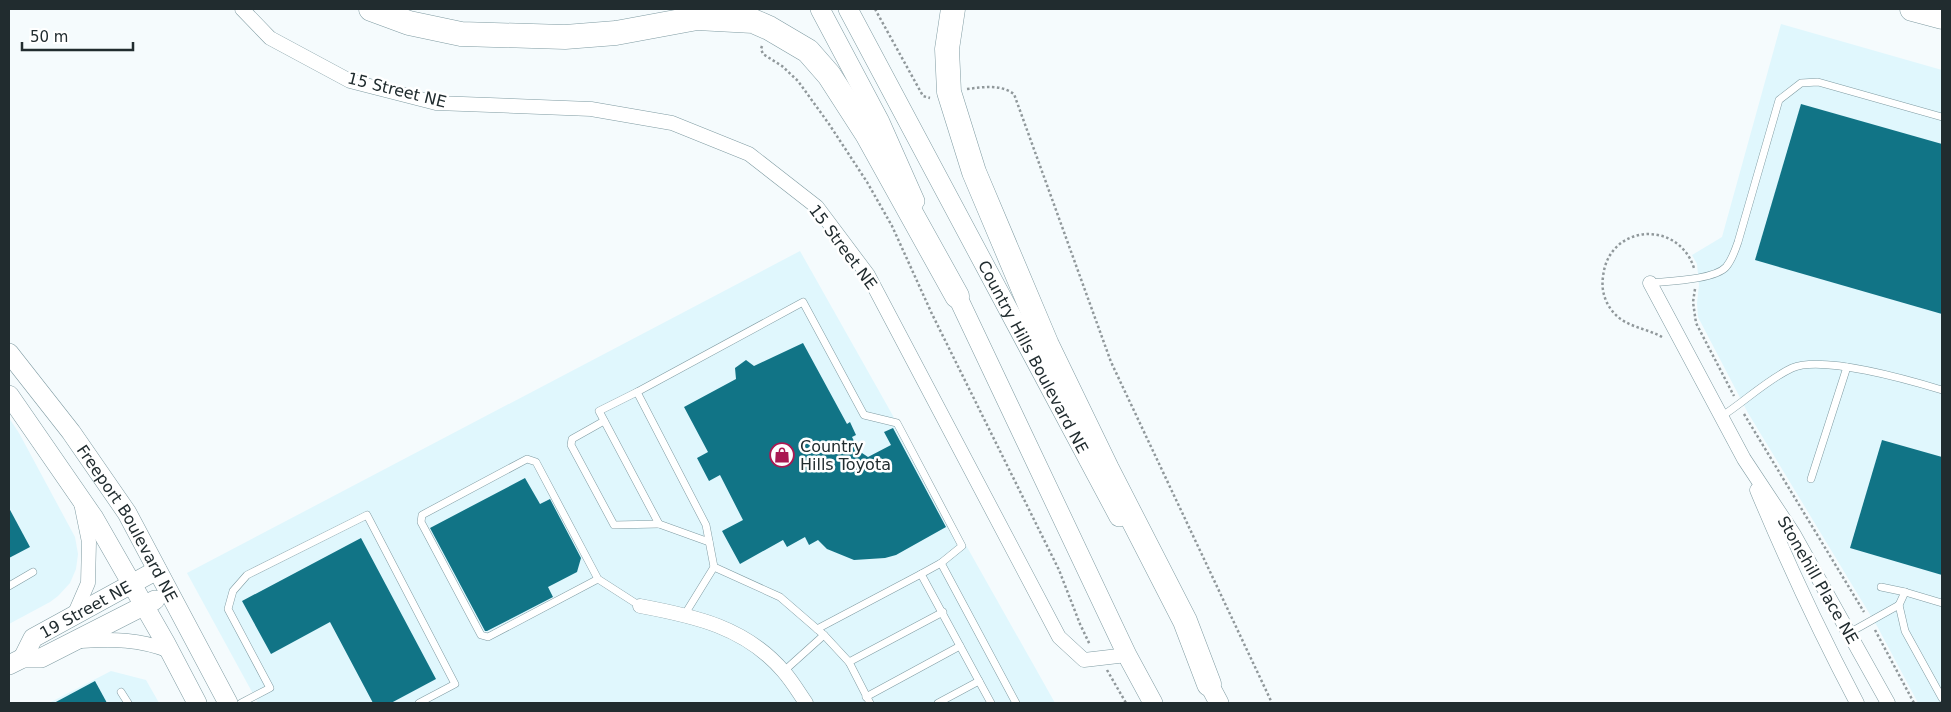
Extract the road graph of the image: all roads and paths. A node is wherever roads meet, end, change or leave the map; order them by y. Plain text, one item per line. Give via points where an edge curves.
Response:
1 (242, 9) edge
2 (371, 9) edge
3 (402, 9) edge
4 (663, 9) edge
5 (820, 9) edge
6 (848, 9) edge
7 (876, 9) edge
8 (952, 9) edge
9 (1912, 9) edge
10 (1942, 17) edge
11 (764, 41) dead end
12 (949, 92) junction
13 (1942, 117) edge
14 (1695, 278) junction
15 (1650, 283) joint
16 (956, 296) junction
17 (1664, 339) dead end
18 (9, 354) edge
19 (1847, 367) junction
20 (1942, 390) edge
21 (637, 392) junction
22 (9, 395) edge
23 (1740, 405) junction
24 (1722, 416) junction
25 (604, 421) junction
26 (1744, 459) junction
27 (1811, 479) dead end
28 (80, 498) junction
29 (659, 524) junction
30 (709, 542) junction
31 (941, 562) junction
32 (714, 567) junction
33 (157, 570) junction
34 (33, 572) dead end
35 (921, 574) junction
36 (598, 579) junction
37 (132, 584) junction
38 (9, 586) edge
39 (1881, 587) dead end
40 (169, 592) junction
41 (1905, 592) junction
42 (1942, 603) edge
43 (144, 606) junction
44 (640, 606) joint
45 (1899, 606) junction
46 (943, 612) junction
47 (75, 613) junction
48 (685, 614) junction
49 (1870, 621) junction
50 (817, 629) junction
51 (1849, 633) junction
52 (824, 635) junction
53 (75, 641) junction
54 (960, 646) junction
55 (170, 651) junction
56 (1127, 655) junction
57 (1099, 658) junction
58 (16, 662) edge
59 (849, 662) junction
60 (784, 671) junction
61 (979, 681) junction
62 (121, 692) dead end
63 (1214, 694) edge
64 (1942, 698) edge
65 (868, 700) edge
66 (128, 703) edge
67 (197, 703) edge
68 (228, 703) edge
69 (241, 703) edge
70 (419, 703) edge
71 (806, 703) edge
72 (938, 703) edge
73 (991, 703) edge
74 (1016, 703) edge
75 (1126, 703) edge
76 (1153, 703) edge
77 (1272, 703) edge
78 (1857, 703) edge
79 (1888, 703) edge
80 (1914, 703) edge

1 - 57 street, 15 Street NE via 270,38 350,81 436,103 591,109 672,123 749,154 816,207 868,275 1059,637 1084,660
2 - 16 highway via 409,23 461,34 565,37 616,34 697,18 753,20 770,28 808,51 830,75 867,134
3 - 4 highway via 422,15 478,21 585,24 640,16
5 - 16 main road via 880,122
6 - 63 main road, Country Hills Boulevard NE
7 - 12 path via 923,96 929,98
8 - 12 highway via 946,49
9 - 10 highway
11 - 57 path via 763,54 798,82 880,204
12 - 63 highway via 974,172 1047,345 1106,469 1186,621
12 - 77 path via 981,87 1005,88 1014,94 1111,362
13 - 14 lane via 1818,82 1801,83 1790,90 1778,100 1732,257 1724,268
14 - 15 lane
14 - 17 path via 1689,254 1662,235 1640,234 1627,239 1611,252 1606,261 1602,286 1609,307 1627,323
14 - 23 path via 1693,302 1696,323
15 - 24 street, Stonehill Place NE
16 - 56 main road
18 - 33 main road, Freeport Boulevard NE via 71,432 127,513
19 - 20 lane
19 - 23 lane via 1813,363 1792,368
19 - 27 lane
21 - 25 lane via 599,411
21 - 30 lane via 706,525
21 - 31 lane via 803,302 864,415 897,423 962,546
22 - 28 main road, Freeport Boulevard NE
23 - 24 lane
23 - 49 path
24 - 26 street, Stonehill Place NE
25 - 29 lane
25 - 29 lane via 572,438 571,445 614,525
26 - 51 street, Stonehill Place NE via 1793,533
26 - 78 street, Stonehill Place NE via 1784,554
28 - 37 main road, Freeport Boulevard NE
28 - 47 street via 89,542 88,583
29 - 30 lane
30 - 32 lane
31 - 35 lane
31 - 74 lane
32 - 48 lane
32 - 50 lane via 780,597
33 - 37 main road, 19 Street NE
33 - 40 main road, Freeport Boulevard NE
34 - 38 lane
35 - 46 lane
35 - 50 lane
36 - 36 lane via 488,637 481,636 421,522 422,515 527,459 536,462
36 - 44 lane
37 - 43 main road, Freeport Boulevard NE
37 - 47 main road, 19 Street NE
39 - 41 lane
40 - 43 main road, 19 Street NE
40 - 68 main road, Freeport Boulevard NE
41 - 42 lane
41 - 45 lane
43 - 53 main road, 19 Street NE
43 - 55 main road, Freeport Boulevard NE
44 - 48 street
45 - 49 lane
45 - 64 lane via 1905,631
46 - 54 lane
46 - 59 lane
47 - 58 main road, 19 Street NE via 32,638
48 - 60 street via 748,641
49 - 51 lane
49 - 80 path
50 - 52 lane
51 - 79 street, Stonehill Place NE
52 - 59 lane
52 - 60 lane
53 - 55 street via 135,641
53 - 58 main road, 19 Street NE via 41,658
54 - 61 lane
54 - 65 lane
55 - 67 main road, Freeport Boulevard NE
56 - 57 street, 15 Street NE
56 - 76 main road
57 - 75 path
59 - 65 lane
60 - 71 street
61 - 72 lane
61 - 73 lane
62 - 66 lane
69 - 70 lane via 270,688 228,609 232,591 247,575 367,515 455,684

